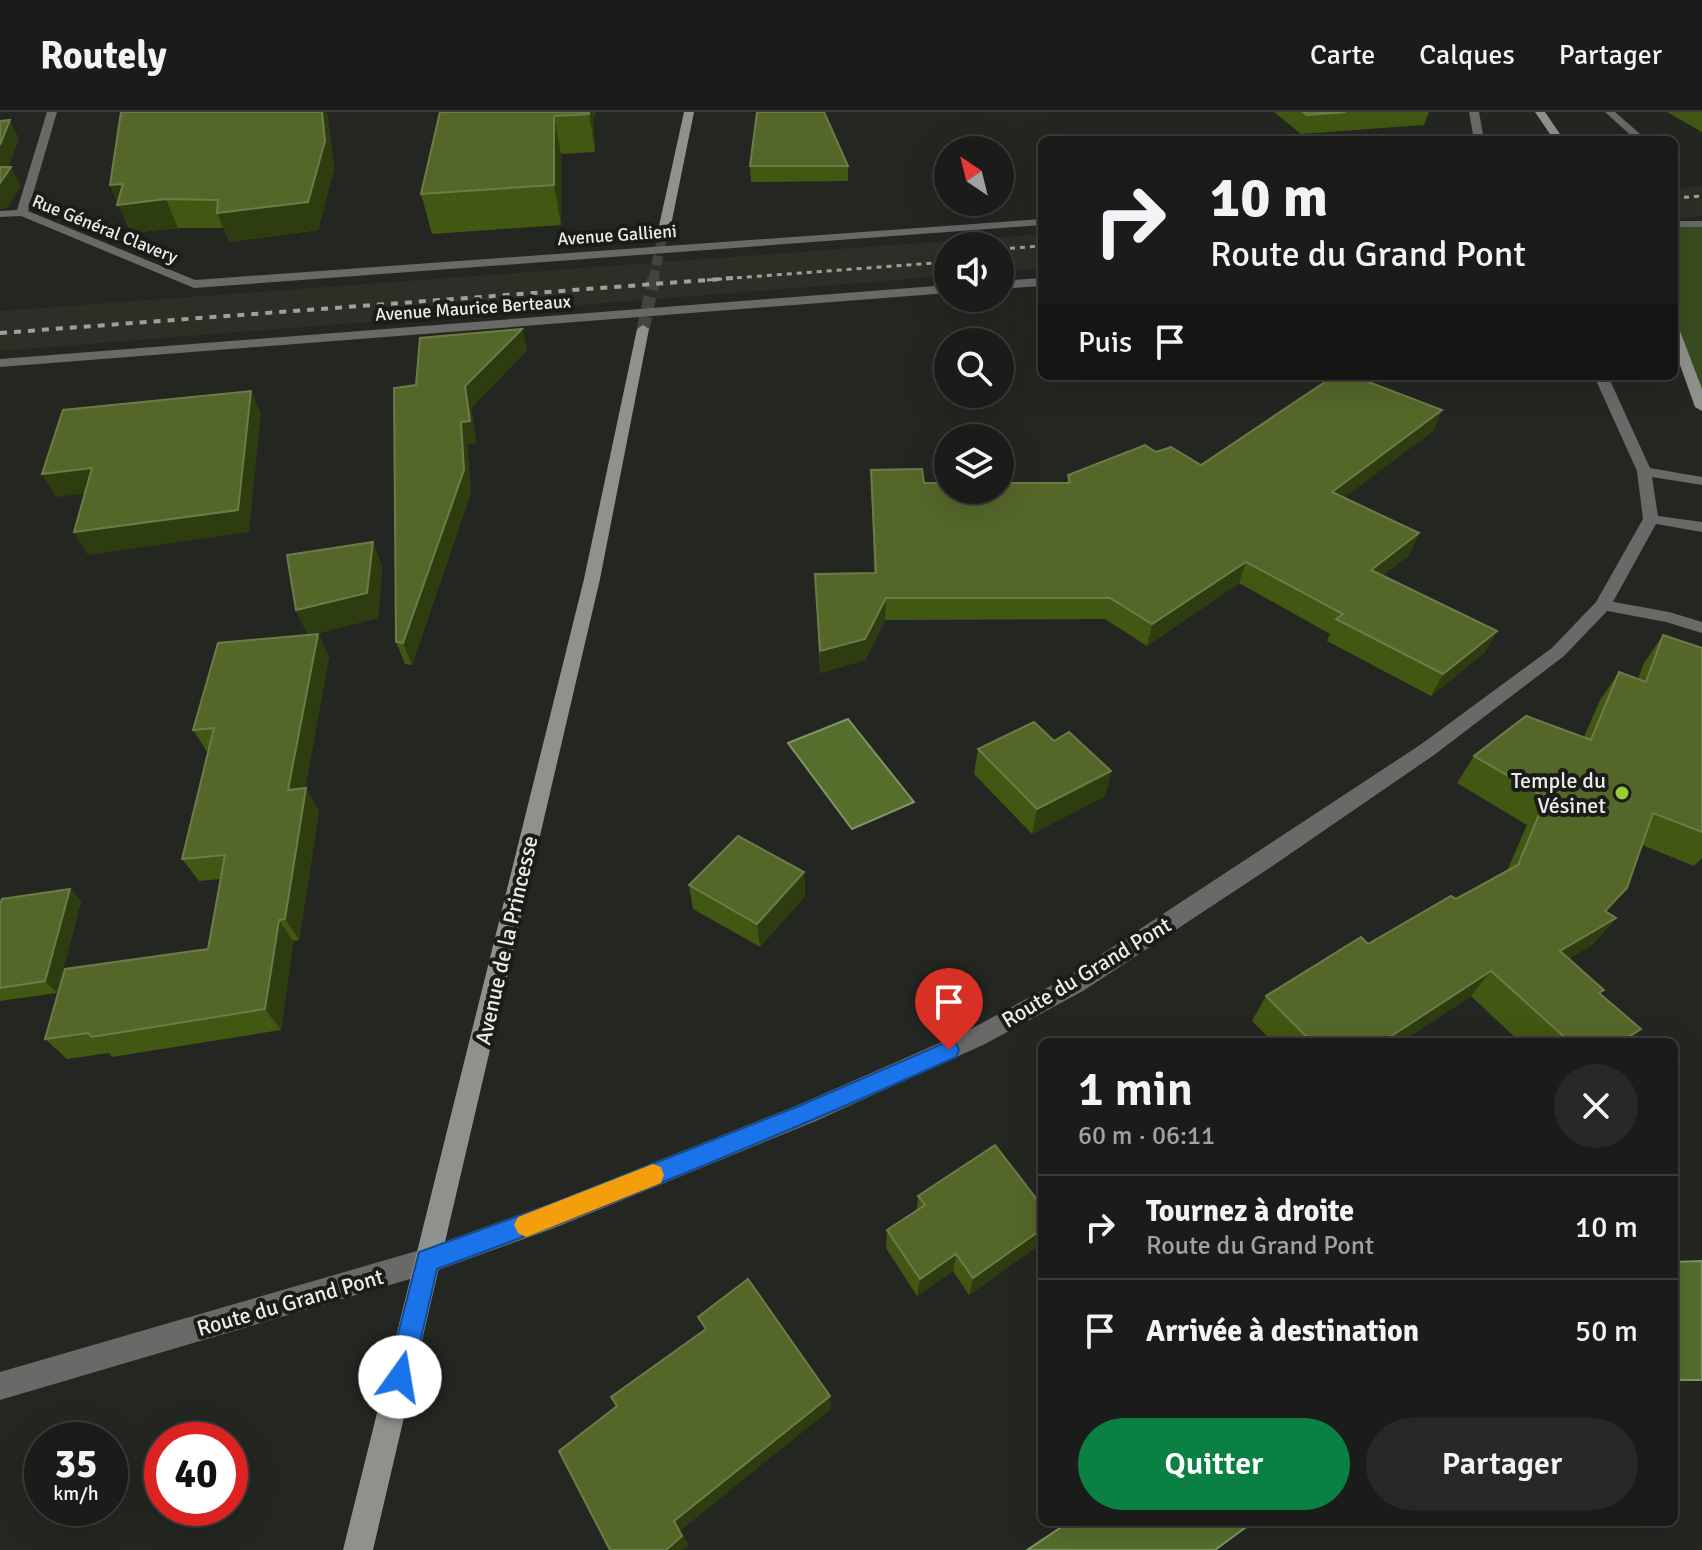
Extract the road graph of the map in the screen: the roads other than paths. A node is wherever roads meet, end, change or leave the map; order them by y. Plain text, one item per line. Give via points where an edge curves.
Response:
1 (52, 112) edge
2 (689, 112) edge
3 (1474, 112) edge
4 (1540, 112) edge
5 (1610, 112) edge
6 (1478, 136) edge
7 (1556, 136) edge
8 (1637, 136) edge
9 (22, 213) junction
10 (0, 214) edge
11 (1038, 222) edge
12 (1678, 224) edge
13 (1702, 224) edge
14 (663, 235) tunnel mouth
15 (1038, 282) edge
16 (194, 284) joint
17 (1014, 284) edge
18 (934, 290) edge
19 (643, 329) tunnel mouth
20 (1678, 342) edge
21 (0, 363) edge
22 (1603, 380) edge
23 (1702, 407) edge
24 (1644, 471) junction
25 (1702, 481) edge
26 (1651, 519) junction
27 (1702, 527) edge
28 (1603, 605) junction
29 (1702, 628) edge
30 (427, 1261) junction
31 (0, 1386) edge
32 (358, 1550) edge

1 - 9 street
2 - 14 street
3 - 6 street
4 - 7 street
5 - 8 street
9 - 10 street, Rue Général Clavery
9 - 16 street, Rue Général Clavery
11 - 16 street, Avenue Gallieni
12 - 13 street
15 - 17 street
18 - 21 street, Avenue Maurice Berteaux
19 - 30 street, Avenue de la Princesse via 592,579
20 - 23 street
22 - 24 street
24 - 25 street
24 - 26 street
26 - 27 street
26 - 28 street, Route du Grand Pont
28 - 29 street
28 - 30 street, Route du Grand Pont via 1558,652 1427,750 1075,984 977,1037 807,1113
30 - 31 street, Route du Grand Pont
30 - 32 street, Avenue de la Princesse

